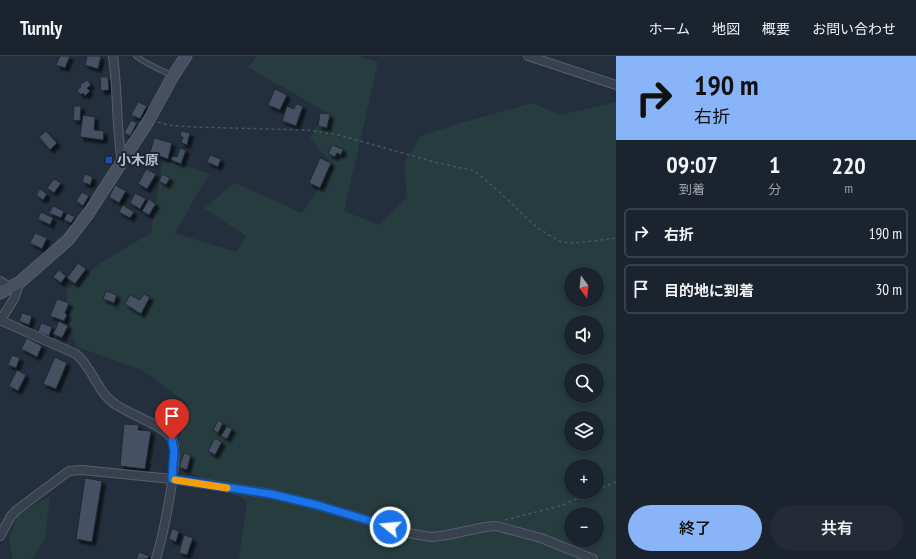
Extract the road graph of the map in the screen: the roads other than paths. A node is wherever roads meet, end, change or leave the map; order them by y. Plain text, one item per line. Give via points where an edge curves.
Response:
1 (113, 56) edge
2 (136, 56) edge
3 (186, 56) edge
4 (528, 56) edge
5 (173, 76) junction
6 (616, 85) edge
7 (122, 162) junction
8 (20, 282) junction
9 (3, 287) edge
10 (0, 321) edge
11 (172, 479) junction
12 (0, 536) edge
13 (156, 559) edge
14 (593, 559) edge

1 - 7 street
2 - 5 lane via 144,63
3 - 5 main road
4 - 6 street
5 - 7 main road
7 - 8 main road via 68,240
8 - 9 main road
8 - 10 street via 14,299
10 - 11 street via 76,354 84,361 99,387 114,404 161,429 172,440
11 - 12 street via 82,470 69,471 18,509
11 - 13 street via 165,526
11 - 14 street via 271,494 413,534 432,537 496,526 541,538

